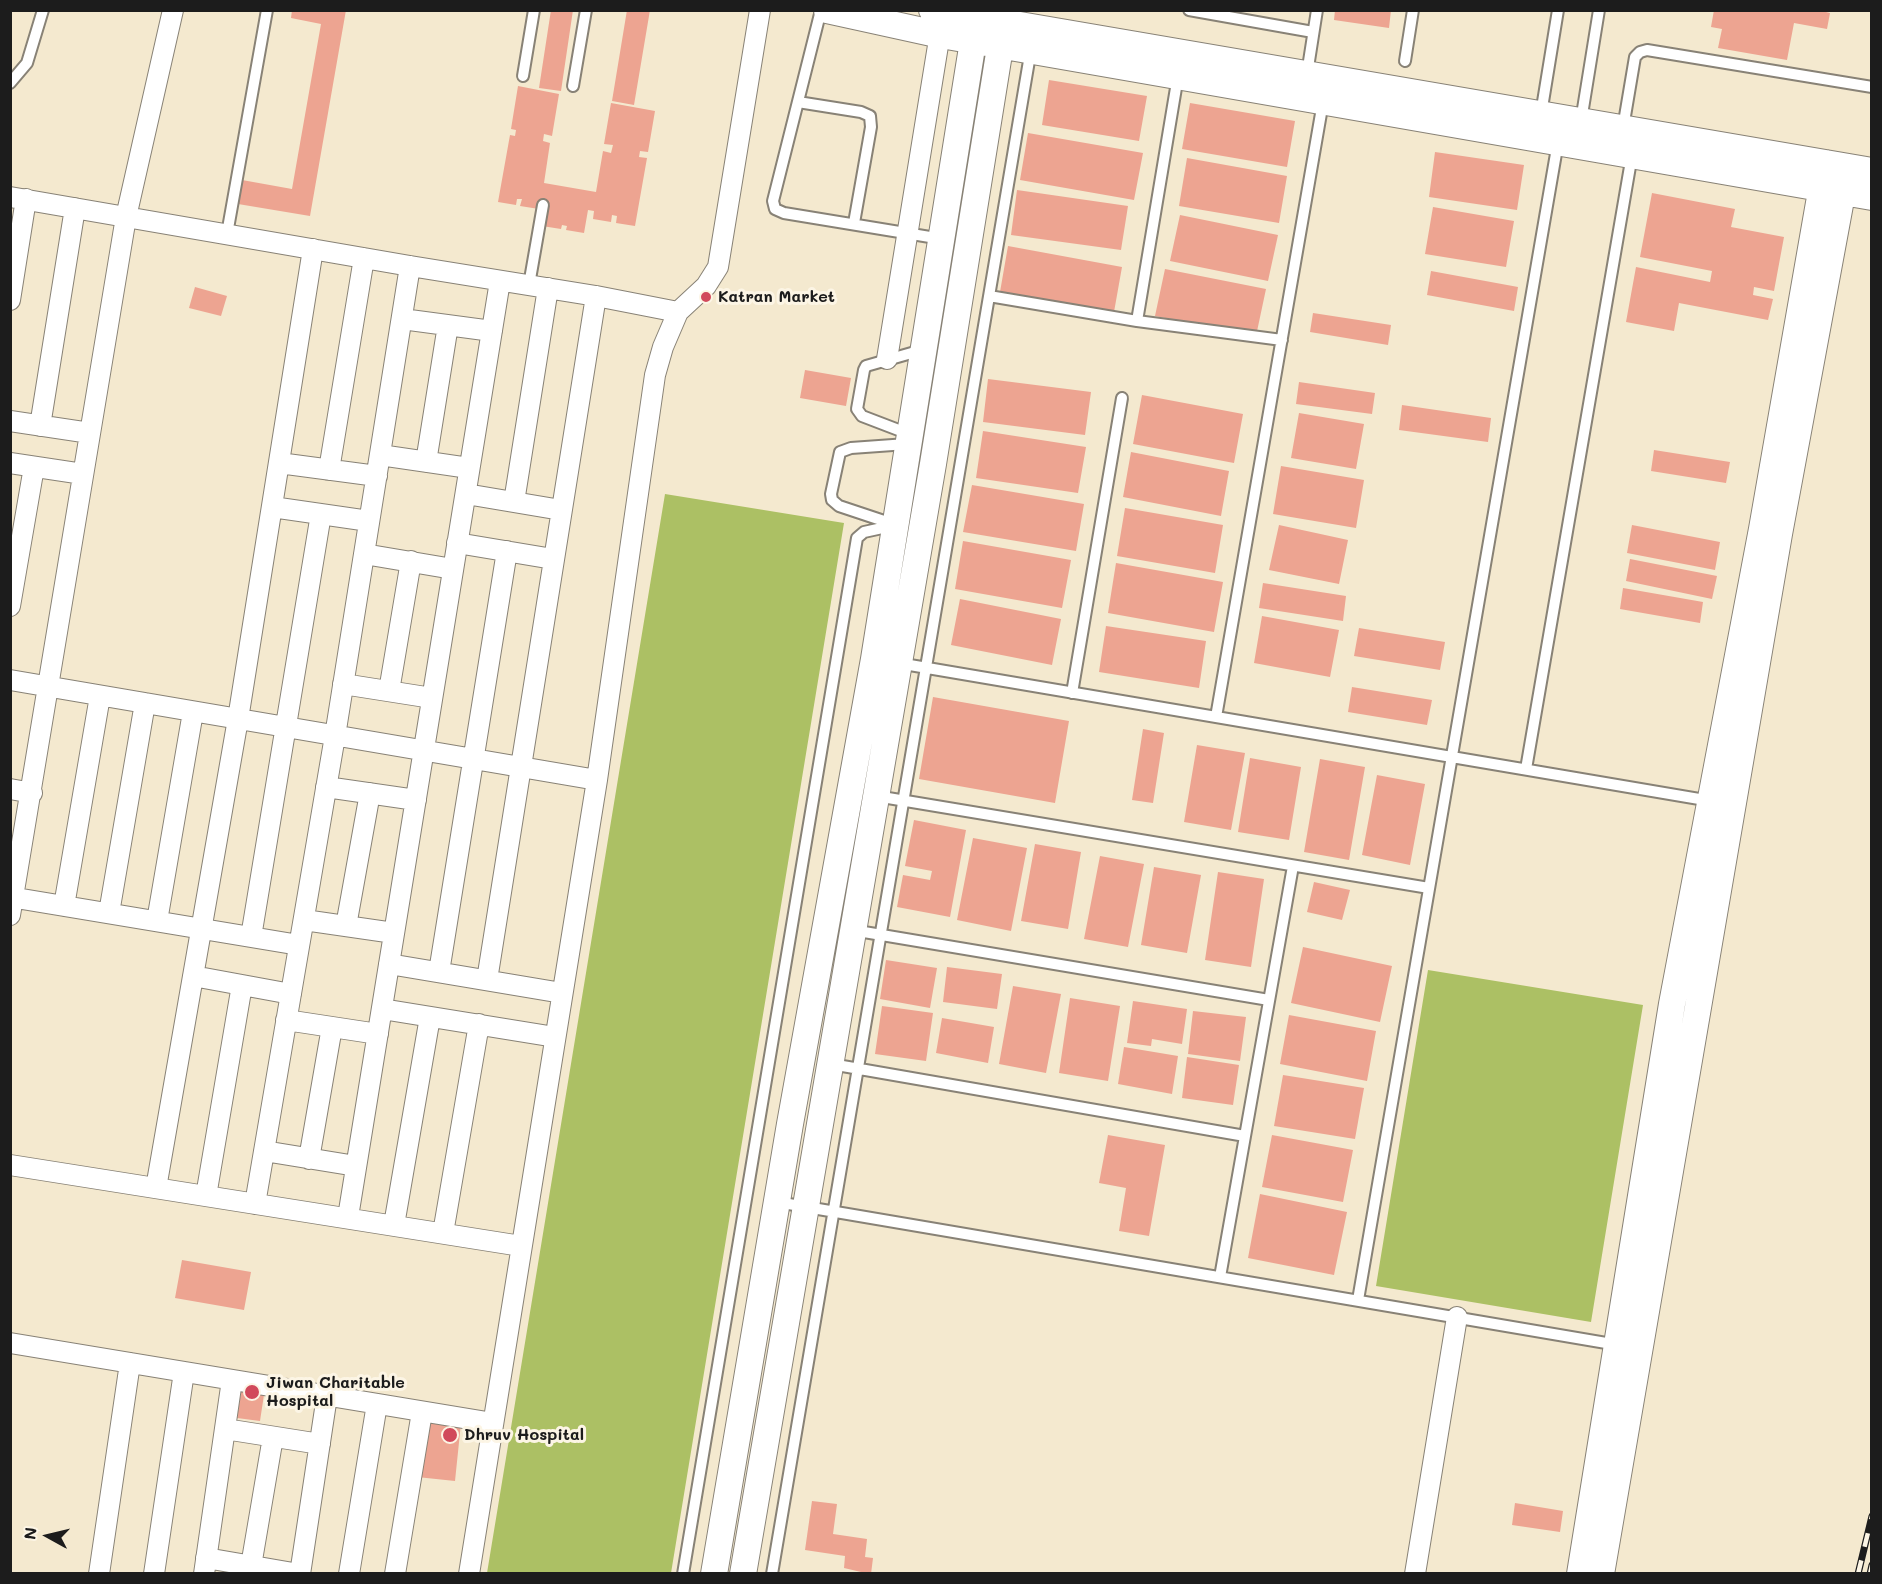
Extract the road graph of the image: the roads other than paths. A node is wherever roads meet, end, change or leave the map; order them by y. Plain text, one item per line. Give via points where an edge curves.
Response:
1 (43, 10) edge
2 (173, 10) edge
3 (267, 10) edge
4 (534, 10) edge
5 (586, 10) edge
6 (760, 10) edge
7 (820, 10) edge
8 (827, 10) edge
9 (1189, 10) edge
10 (1317, 10) edge
11 (1413, 10) edge
12 (1558, 10) edge
13 (1599, 10) edge
14 (940, 17) edge
15 (976, 23) edge
16 (1004, 26) edge
17 (1313, 32) junction
18 (1034, 33) junction
19 (1405, 61) dead end
20 (1307, 74) junction
21 (523, 76) dead end
22 (1178, 76) junction
23 (10, 83) edge
24 (573, 86) dead end
25 (1872, 87) edge
26 (1323, 101) junction
27 (798, 102) junction
28 (1623, 129) junction
29 (1559, 133) junction
30 (1632, 155) junction
31 (1842, 176) edge
32 (1872, 197) edge
33 (18, 198) edge
34 (543, 205) dead end
35 (75, 208) junction
36 (126, 217) junction
37 (854, 223) junction
38 (907, 233) junction
39 (227, 234) junction
40 (943, 239) junction
41 (313, 249) junction
42 (14, 251) edge
43 (364, 258) junction
44 (410, 266) junction
45 (500, 281) junction
46 (538, 287) junction
47 (596, 296) junction
48 (989, 296) junction
49 (10, 300) edge
50 (678, 312) junction
51 (402, 319) junction
52 (1137, 321) junction
53 (448, 325) junction
54 (492, 331) junction
55 (1282, 340) junction
56 (924, 349) junction
57 (887, 359) junction
58 (1122, 398) dead end
59 (10, 421) edge
60 (40, 426) junction
61 (90, 433) junction
62 (908, 439) junction
63 (380, 455) junction
64 (426, 462) junction
65 (10, 463) edge
66 (279, 463) junction
67 (34, 467) junction
68 (469, 468) junction
69 (329, 470) junction
70 (83, 474) junction
71 (376, 476) junction
72 (466, 494) junction
73 (514, 502) junction
74 (272, 507) junction
75 (561, 510) junction
76 (321, 514) junction
77 (369, 521) junction
78 (896, 525) junction
79 (457, 543) junction
80 (507, 551) junction
81 (364, 554) junction
82 (553, 559) junction
83 (411, 561) junction
84 (453, 569) junction
85 (10, 606) edge
86 (886, 661) junction
87 (926, 667) junction
88 (10, 680) edge
89 (343, 684) junction
90 (48, 687) junction
91 (389, 691) junction
92 (1072, 693) junction
93 (100, 696) junction
94 (432, 698) junction
95 (145, 703) junction
96 (193, 712) junction
97 (1216, 717) junction
98 (238, 719) junction
99 (287, 728) junction
100 (335, 736) junction
101 (424, 750) junction
102 (1452, 757) junction
103 (475, 759) junction
104 (520, 767) junction
105 (1526, 769) junction
106 (597, 780) junction
107 (326, 787) junction
108 (10, 789) edge
109 (32, 793) junction
110 (370, 793) junction
111 (875, 796) junction
112 (416, 800) junction
113 (903, 801) junction
114 (1721, 802) junction
115 (1293, 866) junction
116 (1429, 888) junction
117 (11, 903) edge
118 (64, 906) junction
119 (109, 913) junction
120 (304, 920) junction
121 (157, 921) junction
122 (346, 926) junction
123 (201, 928) junction
124 (852, 930) junction
125 (394, 933) junction
126 (880, 935) junction
127 (251, 937) junction
128 (299, 945) junction
129 (389, 964) junction
130 (439, 972) junction
131 (193, 976) junction
132 (487, 980) junction
133 (242, 985) junction
134 (562, 993) junction
135 (291, 994) junction
136 (1269, 999) junction
137 (382, 1008) junction
138 (430, 1017) junction
139 (286, 1020) junction
140 (479, 1024) junction
141 (332, 1027) junction
142 (378, 1034) junction
143 (555, 1037) junction
144 (829, 1063) junction
145 (858, 1068) junction
146 (1245, 1136) junction
147 (264, 1151) junction
148 (309, 1159) junction
149 (10, 1165) edge
150 (356, 1166) junction
151 (156, 1188) junction
152 (206, 1196) junction
153 (777, 1202) junction
154 (255, 1204) junction
155 (804, 1206) junction
156 (833, 1211) junction
157 (348, 1217) junction
158 (394, 1225) junction
159 (443, 1233) junction
160 (521, 1246) junction
161 (1220, 1277) junction
162 (1358, 1300) junction
163 (1457, 1317) junction
164 (10, 1344) edge
165 (1628, 1347) junction
166 (130, 1363) junction
167 (184, 1372) junction
168 (232, 1380) junction
169 (327, 1396) junction
170 (377, 1404) junction
171 (422, 1412) junction
172 (493, 1423) junction
173 (225, 1429) junction
174 (273, 1437) junction
175 (320, 1444) junction
176 (205, 1566) edge
177 (251, 1566) junction
178 (99, 1574) edge
179 (154, 1574) edge
180 (300, 1574) edge
181 (349, 1574) edge
182 (395, 1574) edge
183 (469, 1574) edge
184 (683, 1574) edge
185 (714, 1574) edge
186 (743, 1574) edge
187 (772, 1574) edge
188 (1415, 1574) edge
189 (1580, 1574) edge
190 (1601, 1574) edge

1 - 23 lane via 27,63
2 - 36 street
3 - 39 lane
4 - 21 lane
5 - 24 lane
6 - 50 street via 718,267 706,286
7 - 27 lane
8 - 14 street
9 - 17 lane
10 - 17 lane
11 - 19 lane
12 - 29 lane
13 - 29 lane
14 - 15 street
14 - 38 street
15 - 16 street
15 - 40 street
16 - 18 street
16 - 86 street
17 - 20 lane
18 - 20 street
18 - 22 street
18 - 48 lane
20 - 29 street
22 - 26 street
22 - 52 lane
25 - 28 lane via 1647,50 1635,57
26 - 29 street
26 - 55 lane
27 - 37 lane via 861,111 870,116
27 - 37 lane via 772,201 775,209
28 - 29 street
28 - 31 street
29 - 30 street
29 - 102 lane
30 - 31 street
30 - 105 lane
31 - 32 street
31 - 114 street via 1779,534
33 - 35 street
33 - 42 street
34 - 46 lane
35 - 36 street
35 - 60 street
36 - 39 street
36 - 61 street
37 - 38 lane
38 - 40 lane
38 - 57 street
39 - 41 street
40 - 56 street
41 - 43 street
41 - 66 street
42 - 49 street
43 - 44 street
43 - 69 street
44 - 45 street
44 - 51 street
45 - 46 street
45 - 54 street
46 - 47 street
46 - 73 street
47 - 50 street
47 - 75 street
48 - 52 lane
48 - 87 lane
50 - 106 street via 656,375
51 - 53 street
51 - 63 street
52 - 55 lane
53 - 54 street
53 - 64 street
54 - 68 street
55 - 97 lane
56 - 57 lane
56 - 62 street
57 - 62 lane via 866,366 858,413
58 - 92 lane
59 - 60 street
60 - 61 street
61 - 70 street
62 - 78 street
62 - 78 lane via 840,452 831,494 839,506
63 - 64 street
63 - 71 street
64 - 68 street
65 - 67 street
66 - 69 street
66 - 74 street
67 - 70 street
67 - 85 street
68 - 72 street
69 - 71 street
70 - 90 street
71 - 77 street
72 - 73 street
72 - 79 street
73 - 75 street
74 - 76 street
74 - 98 street
75 - 82 street
76 - 77 street
76 - 99 street
77 - 81 street
78 - 86 street
78 - 184 lane via 864,532 857,538
79 - 80 street
79 - 84 street
80 - 82 street
80 - 103 street
81 - 83 street
81 - 89 street
82 - 104 street
83 - 84 street
83 - 91 street
84 - 94 street
86 - 87 lane
86 - 111 street
86 - 153 street
87 - 92 lane
87 - 113 lane
88 - 90 street
89 - 91 street
89 - 100 street
90 - 93 street
90 - 109 street
91 - 94 street
92 - 97 lane
93 - 95 street
93 - 118 street
94 - 101 street
95 - 96 street
95 - 119 street
96 - 98 street
96 - 121 street
97 - 102 lane
98 - 99 street
98 - 123 street
99 - 100 street
99 - 127 street
100 - 101 street
100 - 107 street
101 - 103 street
101 - 112 street
102 - 105 lane
102 - 116 lane
103 - 104 street
103 - 130 street
104 - 106 street
104 - 132 street
105 - 114 lane
106 - 134 street
107 - 110 street
107 - 120 street
108 - 109 street
109 - 117 street
110 - 112 street
110 - 122 street
111 - 113 lane
111 - 124 street
112 - 125 street
113 - 115 lane
113 - 126 lane
114 - 165 street
115 - 116 lane
115 - 136 lane
116 - 162 lane
117 - 118 street
118 - 119 street
119 - 121 street
120 - 122 street
120 - 128 street
121 - 123 street
122 - 125 street
123 - 127 street
123 - 131 street
124 - 126 lane
124 - 144 street
125 - 129 street
126 - 136 lane
126 - 145 lane
127 - 128 street
128 - 135 street
129 - 130 street
129 - 137 street
130 - 132 street
131 - 133 street
131 - 151 street
132 - 134 street
133 - 135 street
133 - 152 street
134 - 143 street
135 - 139 street
136 - 146 lane
137 - 138 street
137 - 142 street
138 - 140 street
138 - 158 street
139 - 141 street
139 - 147 street
140 - 143 street
140 - 159 street
141 - 142 street
141 - 148 street
142 - 150 street
143 - 160 street
144 - 145 lane
144 - 155 street
145 - 146 lane
145 - 156 lane
146 - 161 lane
147 - 148 street
147 - 154 street
148 - 150 street
149 - 151 street
150 - 157 street
151 - 152 street
152 - 154 street
153 - 155 lane
153 - 185 street
154 - 157 street
155 - 156 lane
155 - 186 street
156 - 161 lane
156 - 187 lane
157 - 158 street
158 - 159 street
159 - 160 street
160 - 172 street
161 - 162 lane
162 - 163 lane
163 - 165 lane
163 - 188 street
164 - 166 street
165 - 189 street
165 - 190 street
166 - 167 street
166 - 178 street
167 - 168 street
167 - 179 street
168 - 169 street
168 - 173 street
169 - 170 street
169 - 175 street
170 - 171 street
170 - 181 street
171 - 172 street
171 - 182 street
172 - 183 street
173 - 174 street
173 - 176 street
174 - 175 street
174 - 177 street
175 - 180 street
176 - 177 street
177 - 180 street

